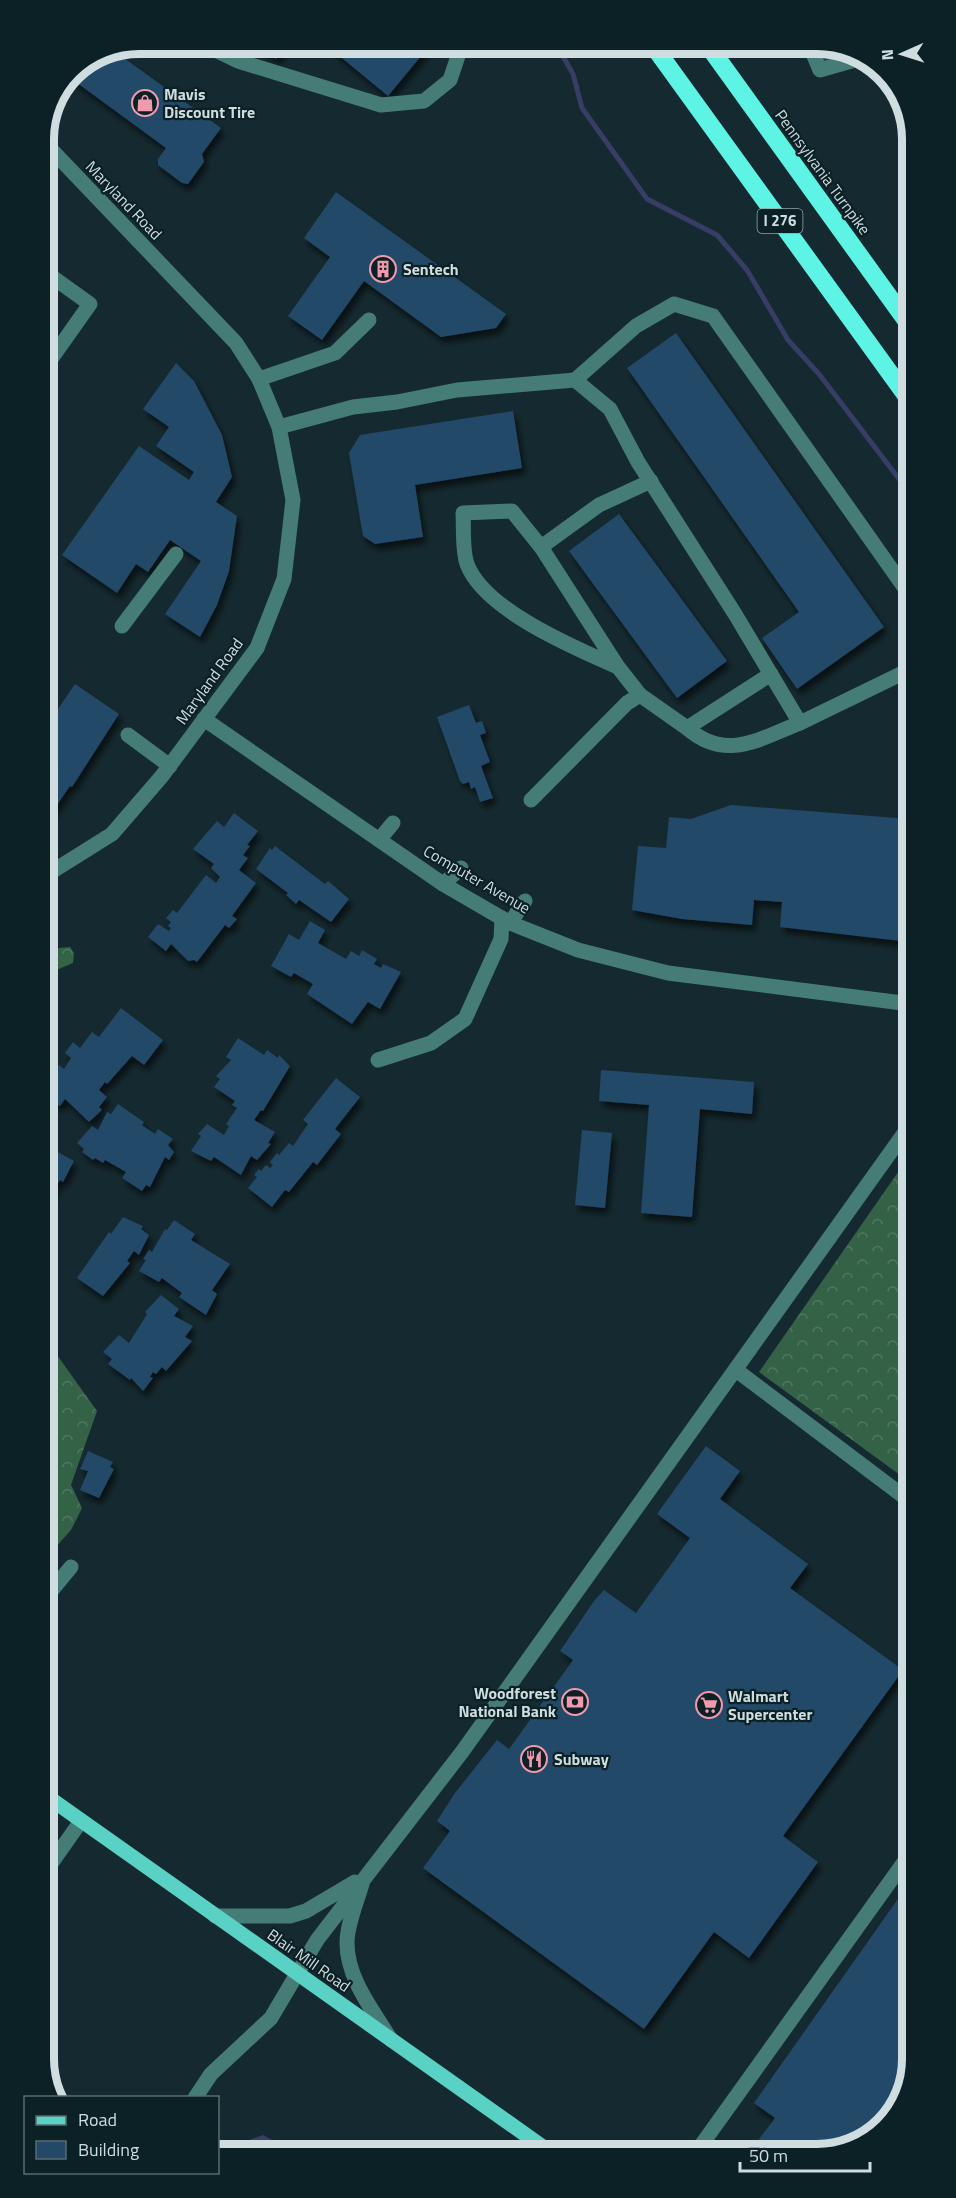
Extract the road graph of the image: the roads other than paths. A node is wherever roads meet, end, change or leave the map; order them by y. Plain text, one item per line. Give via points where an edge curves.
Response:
1 (224, 54) edge
2 (459, 54) edge
3 (659, 54) edge
4 (714, 54) edge
5 (813, 54) edge
6 (852, 61) edge
7 (54, 158) edge
8 (54, 278) edge
9 (902, 315) edge
10 (369, 320) dead end
11 (54, 355) edge
12 (259, 379) junction
13 (575, 380) junction
14 (902, 390) edge
15 (279, 427) junction
16 (651, 481) junction
17 (541, 548) junction
18 (176, 554) dead end
19 (902, 584) edge
20 (122, 626) dead end
21 (618, 667) junction
22 (902, 673) edge
23 (771, 674) junction
24 (640, 695) junction
25 (204, 719) junction
26 (800, 723) junction
27 (687, 728) junction
28 (128, 735) dead end
29 (170, 766) junction
30 (531, 800) dead end
31 (393, 823) dead end
32 (379, 840) junction
33 (461, 868) dead end
34 (54, 870) edge
35 (443, 884) junction
36 (525, 901) dead end
37 (506, 920) junction
38 (902, 1003) edge
39 (378, 1060) dead end
40 (902, 1136) edge
41 (736, 1370) junction
42 (902, 1495) edge
43 (71, 1567) dead end
44 (54, 1588) edge
45 (54, 1801) edge
46 (81, 1821) junction
47 (54, 1859) edge
48 (902, 1865) edge
49 (365, 1875) junction
50 (215, 1916) junction
51 (298, 1974) junction
52 (391, 2040) junction
53 (196, 2096) edge
54 (540, 2144) edge
55 (702, 2144) edge

1 - 2 street via 381,105 424,101 450,80
3 - 14 highway, I 276
4 - 9 highway, Pennsylvania Turnpike / I 276
5 - 6 street via 820,70
7 - 12 street, Maryland Road via 236,342
8 - 11 street via 90,304
10 - 12 street via 335,353
12 - 15 street, Maryland Road
13 - 15 street via 457,390 353,407
13 - 16 street via 610,410
13 - 19 street via 636,326 675,304 713,316
15 - 25 street, Maryland Road via 293,500 284,579 257,648
16 - 17 street via 599,505
16 - 23 street
17 - 21 street
17 - 21 street via 512,511 463,513 467,564 487,594 549,636
18 - 20 street
21 - 24 street
22 - 26 street
23 - 26 street
23 - 27 street
24 - 27 street
24 - 30 street via 611,718
25 - 29 street, Maryland Road
25 - 32 street, Computer Avenue
26 - 27 street via 741,746 727,747 699,738
28 - 29 street
29 - 34 street, Maryland Road via 112,834
31 - 32 street
32 - 35 street, Computer Avenue
33 - 35 street
35 - 37 street, Computer Avenue
36 - 37 street
37 - 38 street, Computer Avenue via 578,950 668,973
37 - 39 street via 465,1019 431,1042
40 - 41 street
41 - 42 street
41 - 49 street via 462,1752
43 - 44 street
45 - 46 main road, Blair Mill Road
46 - 47 street
46 - 50 main road, Blair Mill Road
48 - 55 street
49 - 50 street via 306,1911 290,1916
49 - 51 street via 317,1940
49 - 52 street via 347,1941 349,1962
50 - 51 main road, Blair Mill Road
51 - 52 main road, Blair Mill Road
51 - 53 street via 271,2018 211,2074
52 - 54 main road, Blair Mill Road

